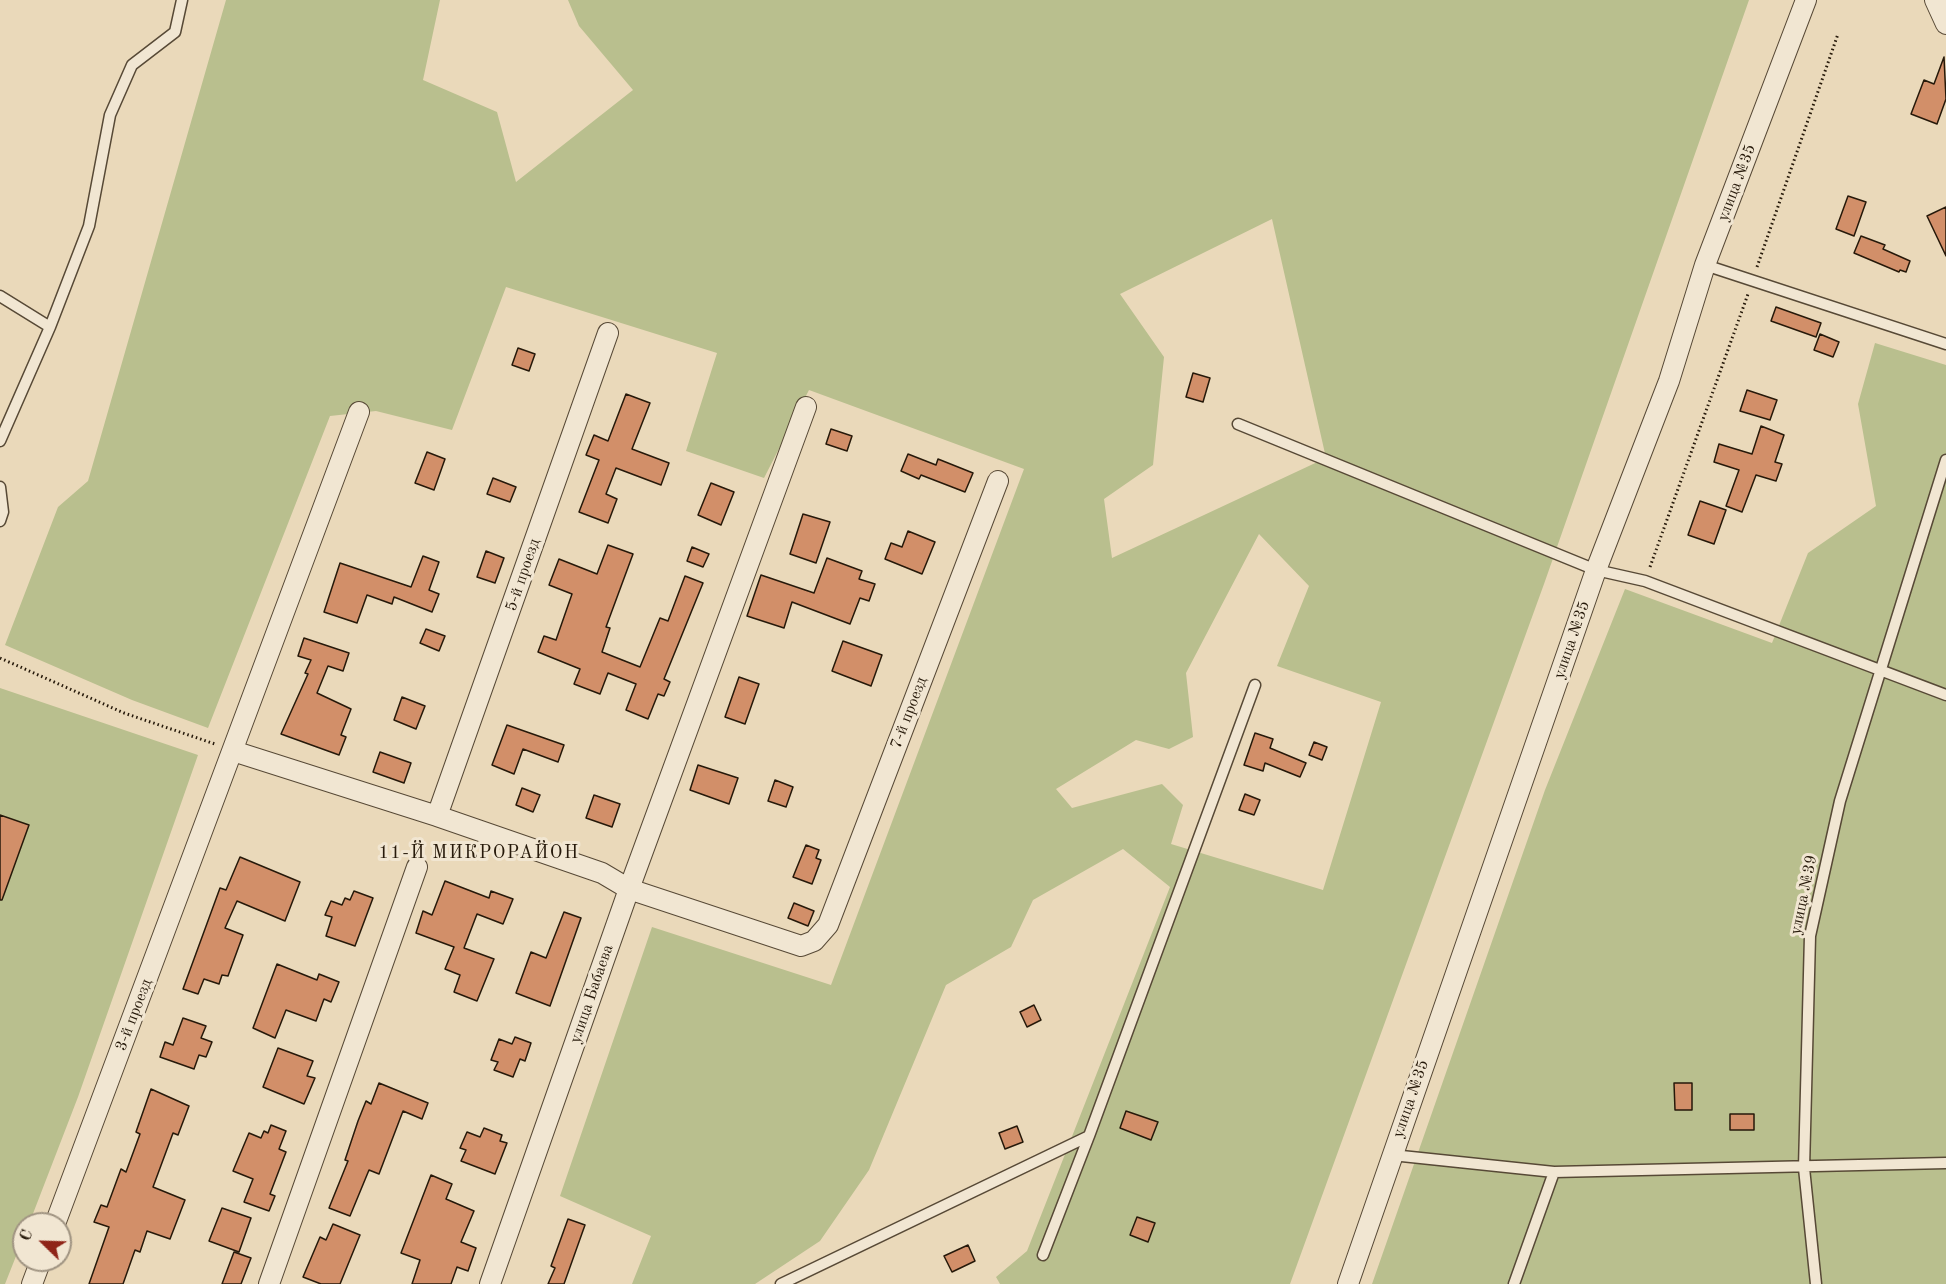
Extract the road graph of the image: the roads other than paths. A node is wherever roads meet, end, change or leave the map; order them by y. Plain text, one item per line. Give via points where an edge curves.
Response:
1 (182, 0) edge
2 (1806, 0) edge
3 (1935, 0) edge
4 (1946, 24) edge
5 (1705, 265) junction
6 (0, 296) edge
7 (50, 327) junction
8 (608, 333) dead end
9 (1946, 344) edge
10 (806, 407) dead end
11 (359, 412) dead end
12 (1238, 424) dead end
13 (0, 441) edge
14 (1946, 460) edge
15 (998, 481) dead end
16 (0, 488) edge
17 (0, 521) edge
18 (1596, 570) junction
19 (1881, 670) junction
20 (1255, 685) dead end
21 (1946, 695) edge
22 (233, 751) junction
23 (437, 816) junction
24 (417, 867) dead end
25 (629, 889) junction
26 (1089, 1136) junction
27 (1392, 1155) junction
28 (1946, 1163) edge
29 (1804, 1168) junction
30 (1554, 1172) junction
31 (60, 1212) edge
32 (1043, 1255) dead end
33 (269, 1284) edge
34 (490, 1284) edge
35 (781, 1284) edge
36 (1348, 1284) edge
37 (1514, 1284) edge
38 (1816, 1284) edge

1 - 7 lane via 175,32 132,65 110,115 89,226
2 - 5 street, улица №35
3 - 4 street
5 - 9 lane
5 - 18 street, улица №35 via 1669,381
6 - 7 lane
7 - 13 lane
8 - 23 street, 5-й проезд
10 - 25 street, улица Бабаева
11 - 22 street, 3-й проезд
12 - 18 lane
14 - 19 lane, улица №39
15 - 25 street, 7-й проезд via 828,925 814,941 801,946
16 - 17 lane
18 - 19 lane via 1645,581
18 - 27 street, улица №35
19 - 21 lane
19 - 29 lane, улица №39 via 1840,801 1810,936
20 - 26 lane
22 - 23 street
22 - 31 street, 3-й проезд
23 - 25 street via 602,873
24 - 33 street
25 - 34 street, улица Бабаева
26 - 32 lane
26 - 35 lane
27 - 30 lane
27 - 36 street, улица №35
28 - 29 lane
29 - 30 lane
29 - 38 lane, улица №39
30 - 37 lane

